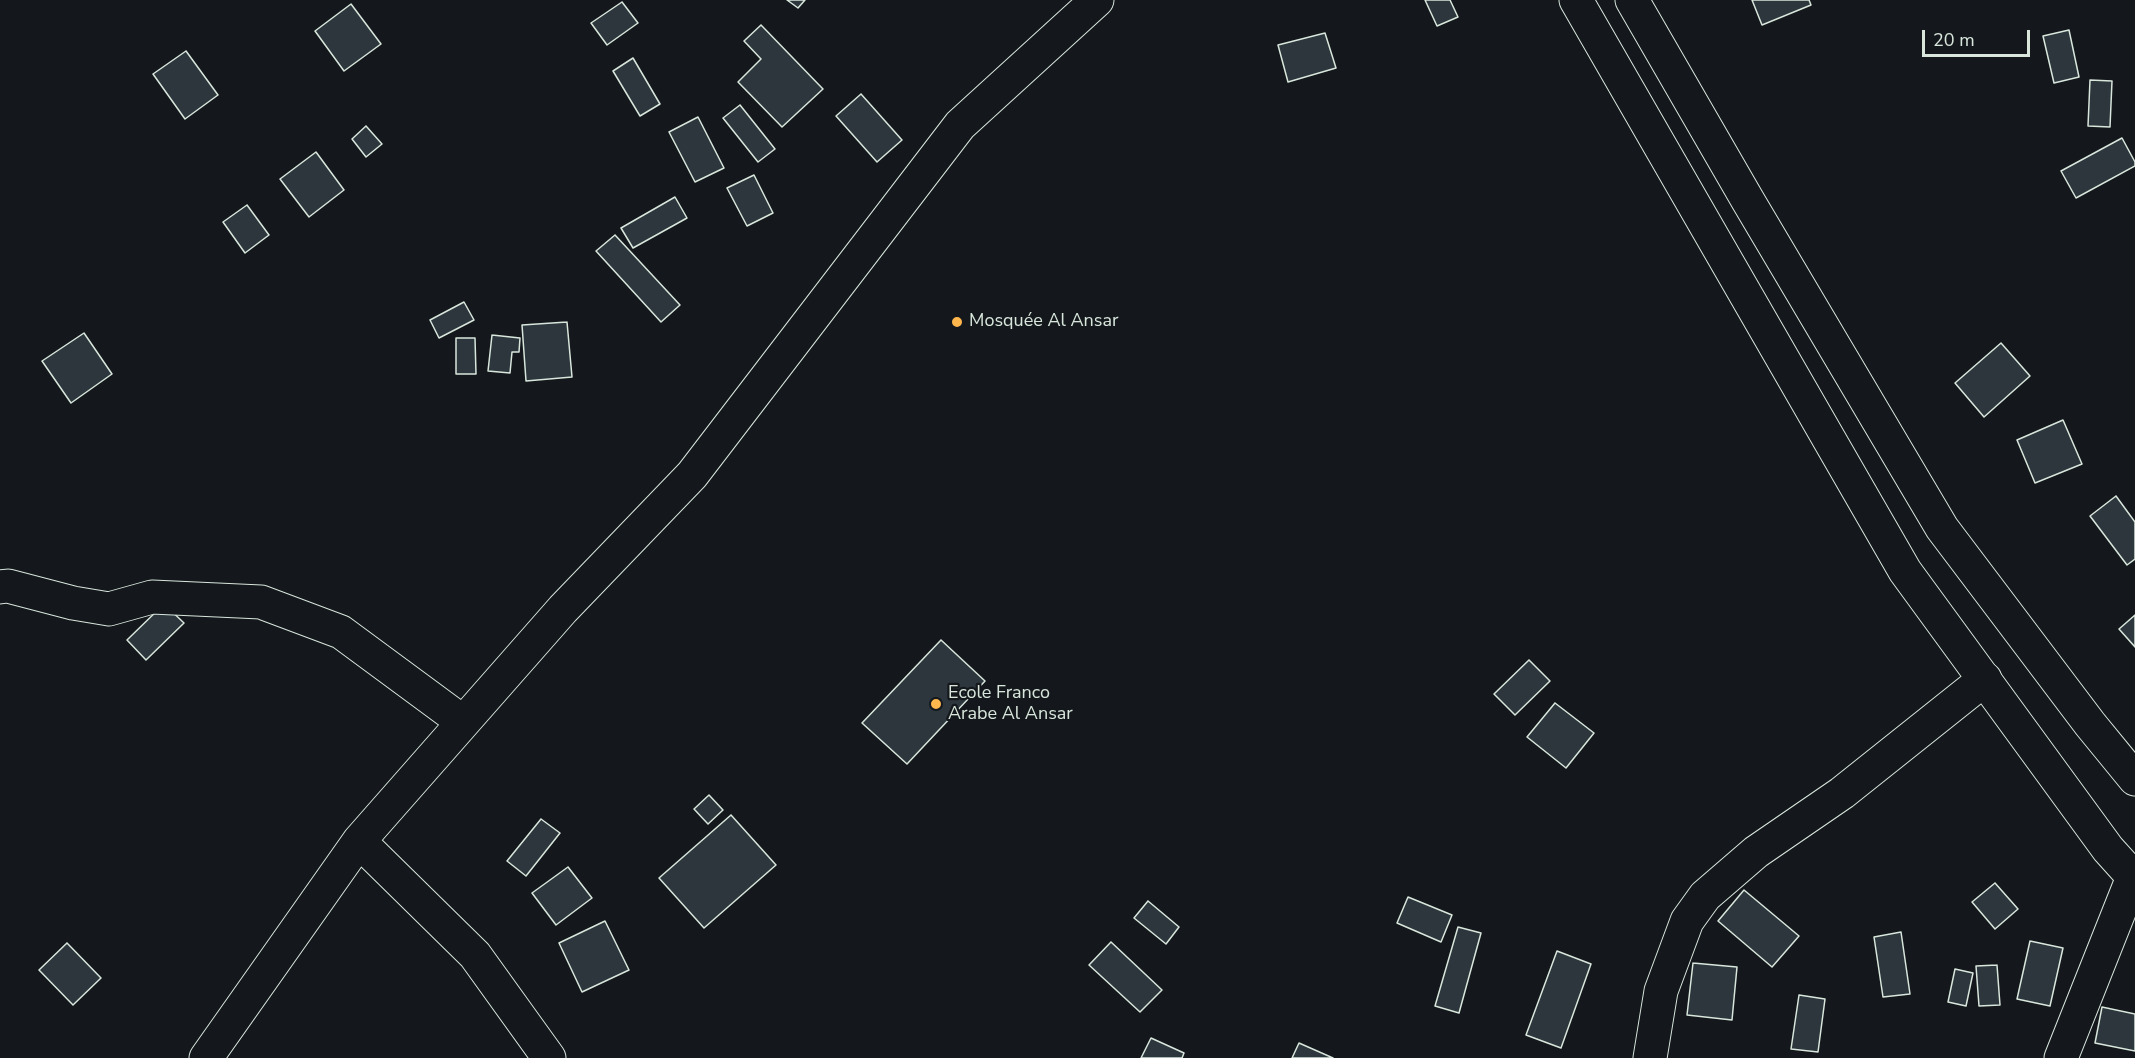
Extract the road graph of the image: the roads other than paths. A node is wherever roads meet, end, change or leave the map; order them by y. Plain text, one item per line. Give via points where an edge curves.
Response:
1 (1096, 0) edge
2 (1576, 0) edge
3 (1632, 0) edge
4 (0, 587) edge
5 (1985, 679) junction
6 (463, 722) junction
7 (2135, 779) edge
8 (359, 841) junction
9 (2134, 878) edge
10 (206, 1058) edge
11 (549, 1058) edge
12 (1650, 1058) edge
13 (2061, 1058) edge

1 - 6 street via 960,125 692,475 563,609
2 - 5 street via 1905,571
3 - 7 street via 1942,528
4 - 6 street via 109,609 152,597 261,603 341,632
5 - 9 street via 2108,849
5 - 12 street via 1842,793 1756,852 1705,896 1687,921 1661,991
6 - 8 street
8 - 10 street
8 - 11 street via 475,955
9 - 13 street

